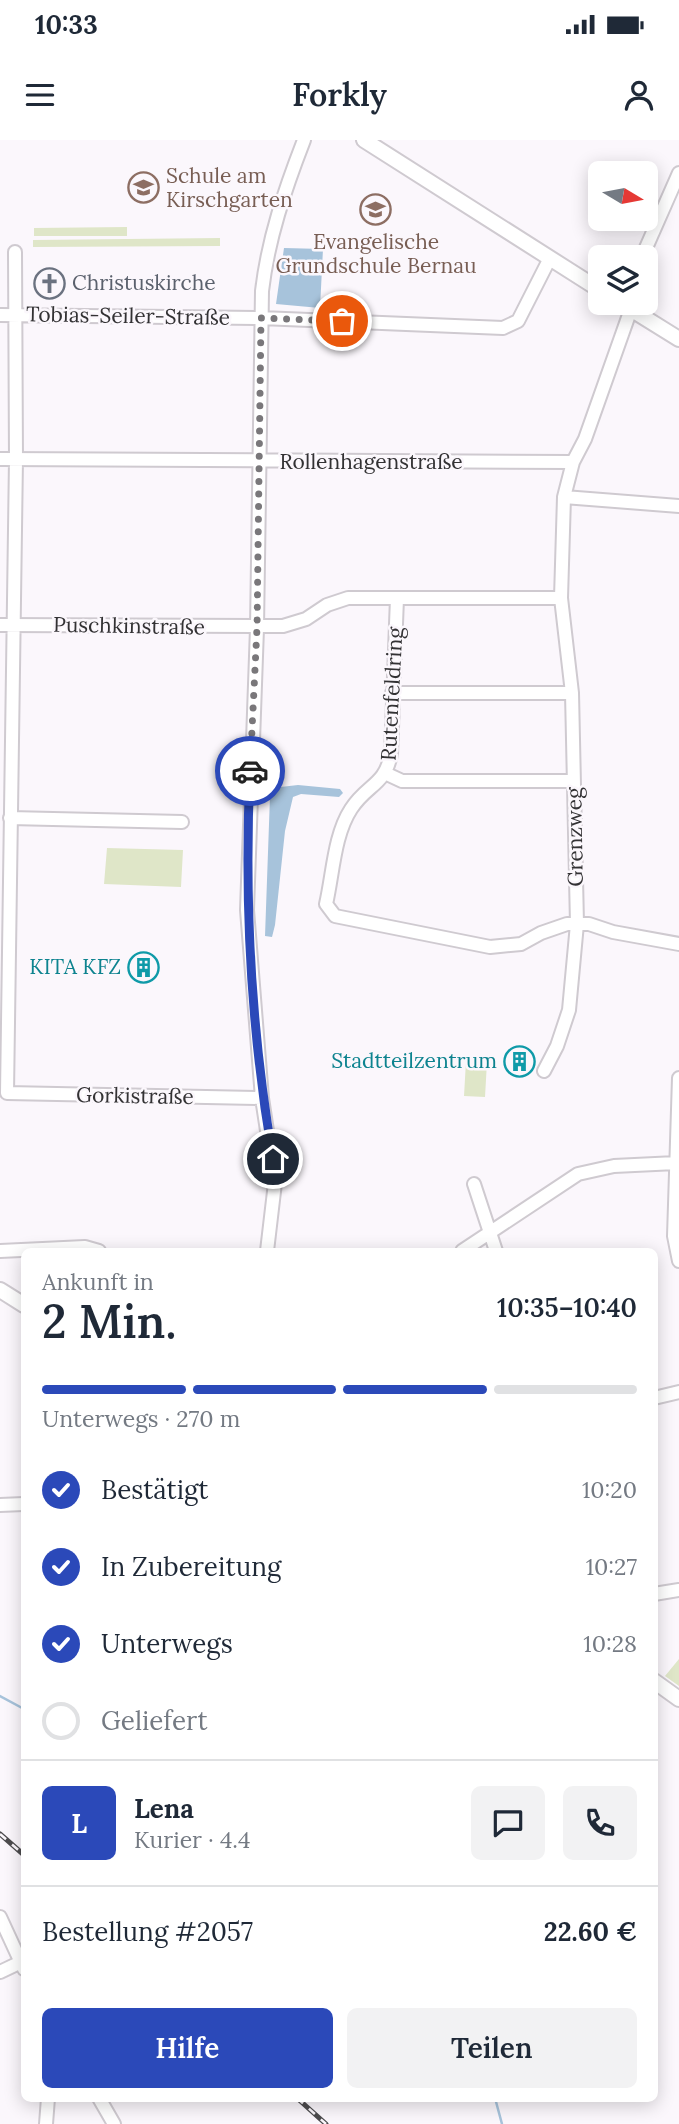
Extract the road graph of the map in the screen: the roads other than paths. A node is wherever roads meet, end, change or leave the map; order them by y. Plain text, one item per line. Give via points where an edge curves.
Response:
1 (304, 140) edge
2 (364, 140) edge
3 (679, 173) edge
4 (647, 245) edge
5 (15, 252) dead end
6 (550, 258) junction
7 (588, 282) edge
8 (0, 315) edge
9 (15, 315) junction
10 (623, 315) edge
11 (642, 315) edge
12 (261, 318) junction
13 (679, 339) edge
14 (0, 458) edge
15 (16, 459) junction
16 (259, 462) junction
17 (573, 462) junction
18 (564, 497) junction
19 (679, 506) edge
20 (397, 598) junction
21 (561, 598) junction
22 (7, 625) edge
23 (257, 628) junction
24 (572, 693) junction
25 (392, 694) junction
26 (387, 774) junction
27 (574, 781) junction
28 (10, 818) junction
29 (182, 822) dead end
30 (577, 924) junction
31 (679, 944) edge
32 (544, 1071) dead end
33 (679, 1078) edge
34 (262, 1098) junction
35 (676, 1163) junction
36 (474, 1184) dead end
37 (490, 1233) junction
38 (64, 1248) edge
39 (89, 1248) edge
40 (267, 1248) edge
41 (466, 1248) edge
42 (495, 1248) edge
43 (21, 1250) edge
44 (0, 1251) edge
45 (679, 1261) edge
46 (0, 1290) edge
47 (21, 1303) edge
48 (679, 1392) edge
49 (658, 1397) edge
50 (21, 1504) edge
51 (0, 1505) edge
52 (679, 1590) edge
53 (658, 1593) edge
54 (658, 1684) edge
55 (679, 1699) edge
56 (0, 1917) edge
57 (21, 1962) edge
58 (21, 1967) edge
59 (0, 1972) edge
60 (48, 2102) edge
61 (101, 2102) edge
62 (46, 2124) edge
63 (114, 2124) edge

1 - 12 street via 269,246
2 - 6 main road
3 - 4 street
5 - 9 street
6 - 7 main road
6 - 12 street, Tobias-Seiler-Straße via 518,321 503,328
8 - 9 street, Tobias-Seiler-Straße
9 - 12 street, Tobias-Seiler-Straße
9 - 15 street
10 - 17 street via 585,439
11 - 13 main road
12 - 16 street
14 - 15 street, Rollenhagenstraße
15 - 16 street, Rollenhagenstraße
15 - 22 street
16 - 17 street, Rollenhagenstraße
16 - 23 street
17 - 18 street, Grenzweg
18 - 19 street
18 - 21 street, Grenzweg
20 - 21 street
20 - 23 street, Rutenfeldring via 348,598 300,622
20 - 25 street, Rutenfeldring
21 - 24 street, Grenzweg
22 - 23 street, Puschkinstraße
22 - 28 street
23 - 34 street via 247,910
24 - 25 street
24 - 27 street, Grenzweg
25 - 26 street, Rutenfeldring
26 - 27 street via 402,781
26 - 30 street, Rutenfeldring via 362,796 343,826 326,904 335,916 490,947 521,944 554,927
27 - 30 street, Grenzweg
28 - 29 street
28 - 34 street, Gorkistraße via 7,1093
30 - 31 street
30 - 32 street, Grenzweg via 569,1010
33 - 35 street
34 - 40 street via 275,1183
35 - 37 street via 595,1168 555,1187
35 - 45 street via 674,1236
36 - 37 street
37 - 41 street
37 - 42 street
38 - 39 street
43 - 44 street
46 - 47 main road
48 - 49 street
50 - 51 street
52 - 53 street
54 - 55 main road
56 - 57 street
58 - 59 street
60 - 62 street
61 - 63 street

